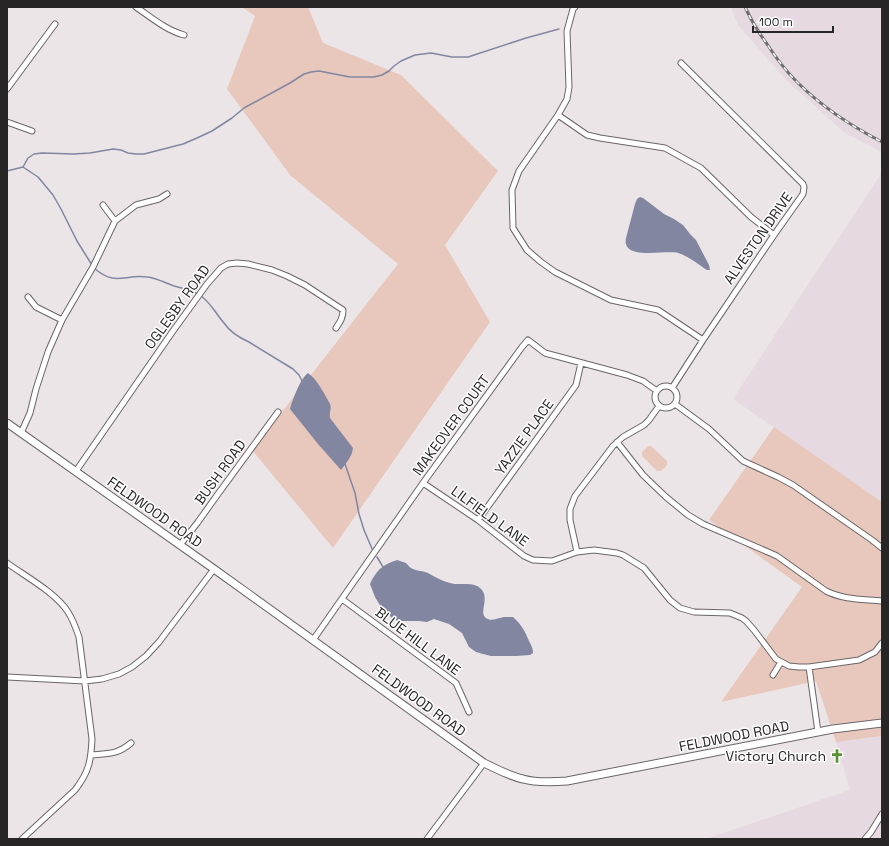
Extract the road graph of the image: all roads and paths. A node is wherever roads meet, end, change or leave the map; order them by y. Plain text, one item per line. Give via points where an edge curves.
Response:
1 (136, 7) edge
2 (575, 7) edge
3 (55, 24) dead end
4 (184, 36) dead end
5 (681, 63) dead end
6 (7, 89) edge
7 (558, 115) junction
8 (7, 122) edge
9 (32, 131) dead end
10 (167, 194) dead end
11 (103, 205) dead end
12 (115, 221) junction
13 (774, 235) junction
14 (28, 297) dead end
15 (62, 320) junction
16 (336, 328) dead end
17 (703, 340) junction
18 (581, 363) junction
19 (672, 388) junction
20 (657, 390) junction
21 (675, 404) junction
22 (659, 406) junction
23 (278, 412) dead end
24 (7, 423) edge
25 (21, 433) junction
26 (617, 442) junction
27 (76, 471) junction
28 (424, 483) junction
29 (478, 520) junction
30 (180, 545) junction
31 (882, 548) edge
32 (577, 552) junction
33 (7, 563) edge
34 (214, 568) junction
35 (342, 599) junction
36 (882, 601) edge
37 (313, 640) junction
38 (882, 643) edge
39 (781, 662) junction
40 (809, 667) junction
41 (773, 675) dead end
42 (7, 677) edge
43 (85, 681) junction
44 (469, 712) dead end
45 (882, 723) edge
46 (818, 732) junction
47 (130, 743) dead end
48 (91, 755) junction
49 (484, 763) junction
50 (882, 814) edge
51 (22, 839) edge
52 (426, 839) edge
53 (865, 839) edge

1 - 4 street via 166,29
2 - 7 street via 566,31 567,98
3 - 6 street
5 - 13 street, ALVESTON DRIVE via 803,184 803,194
7 - 13 street via 587,135 665,148 701,168 751,217
7 - 17 street via 519,171 512,190 513,228 527,250 555,272 612,300 658,310
8 - 9 street
10 - 12 street via 159,199 136,205
11 - 12 street
12 - 15 street via 93,267
13 - 17 street, ALVESTON DRIVE
14 - 15 street via 36,307
15 - 25 street via 48,352 30,413
16 - 27 street, OGLESBY ROAD via 343,316 342,310 305,285 272,270 248,264 228,264 207,284
17 - 19 street, ALVESTON DRIVE
18 - 20 street, MAKEOVER COURT via 627,375
18 - 28 street, MAKEOVER COURT via 545,353 528,340
18 - 29 street, YAZZIE PLACE via 576,385
19 - 20 street via 664,386
19 - 21 street via 676,393
20 - 22 street via 654,398
21 - 22 street via 666,408
21 - 31 street via 709,429 743,461 793,485
22 - 26 street via 644,425
23 - 30 street, BUSH ROAD
24 - 25 street, FELDWOOD ROAD
25 - 27 street, FELDWOOD ROAD
26 - 32 street via 575,496 570,509
26 - 36 street via 643,475 688,515 777,556 826,591 852,599
27 - 30 street, FELDWOOD ROAD
28 - 29 street, LILFIELD LANE
28 - 35 street, MAKEOVER COURT
29 - 32 street, LILFIELD LANE via 532,560 552,561
30 - 34 street, FELDWOOD ROAD
32 - 39 street, LILFIELD LANE via 594,550 627,557 644,568 670,600 680,608 694,612 730,612 742,618 773,656
33 - 43 street via 52,595 67,611 79,637
34 - 37 street, FELDWOOD ROAD
34 - 43 street via 146,656 119,674
35 - 37 street, MAKEOVER COURT
35 - 44 street, BLUE HILL LANE via 456,683
37 - 49 street, FELDWOOD ROAD
38 - 40 street via 875,652 859,660
39 - 40 street
39 - 41 street
40 - 46 street
42 - 43 street
43 - 48 street via 92,739
45 - 46 street, FELDWOOD ROAD
46 - 49 street, FELDWOOD ROAD via 567,781 524,779
47 - 48 street via 116,752
48 - 51 street via 86,774 75,790
49 - 52 street
50 - 53 street

